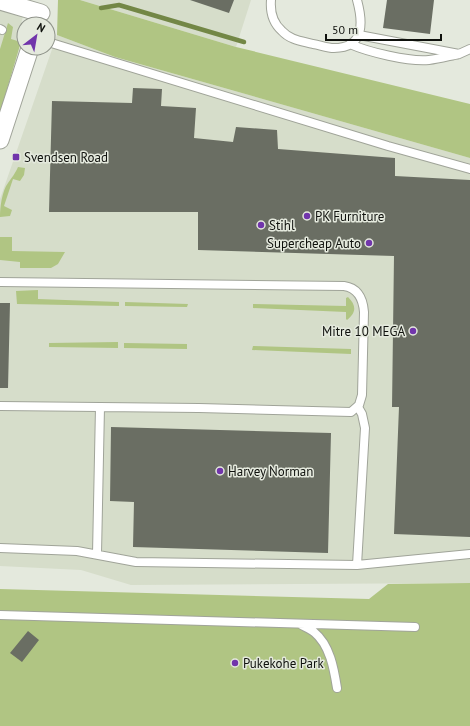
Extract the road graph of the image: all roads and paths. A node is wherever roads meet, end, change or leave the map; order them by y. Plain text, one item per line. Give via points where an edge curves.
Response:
1 (271, 0) edge
2 (357, 0) edge
3 (0, 1) edge
4 (41, 12) edge
5 (359, 35) junction
6 (56, 44) edge
7 (350, 44) junction
8 (470, 49) edge
9 (459, 54) junction
10 (27, 56) edge
11 (0, 140) edge
12 (470, 169) edge
13 (0, 282) edge
14 (0, 406) edge
15 (100, 407) junction
16 (358, 407) junction
17 (0, 548) edge
18 (97, 554) junction
19 (470, 554) edge
20 (357, 566) junction
21 (0, 615) edge
22 (298, 623) junction
23 (415, 627) dead end
24 (337, 688) dead end

1 - 7 lane via 274,22 287,36 333,48 346,47
2 - 5 lane via 361,25
3 - 4 street
5 - 7 lane
5 - 9 lane
6 - 12 lane
7 - 9 lane via 414,60
8 - 9 lane
10 - 11 street
13 - 16 lane via 350,287 357,292 364,306 362,400
14 - 15 lane
15 - 16 lane via 351,412
15 - 18 lane
16 - 20 lane via 365,428
17 - 18 lane
18 - 20 lane via 136,562
19 - 20 lane
21 - 22 lane
22 - 23 lane
22 - 24 lane via 315,632 325,646 333,666

